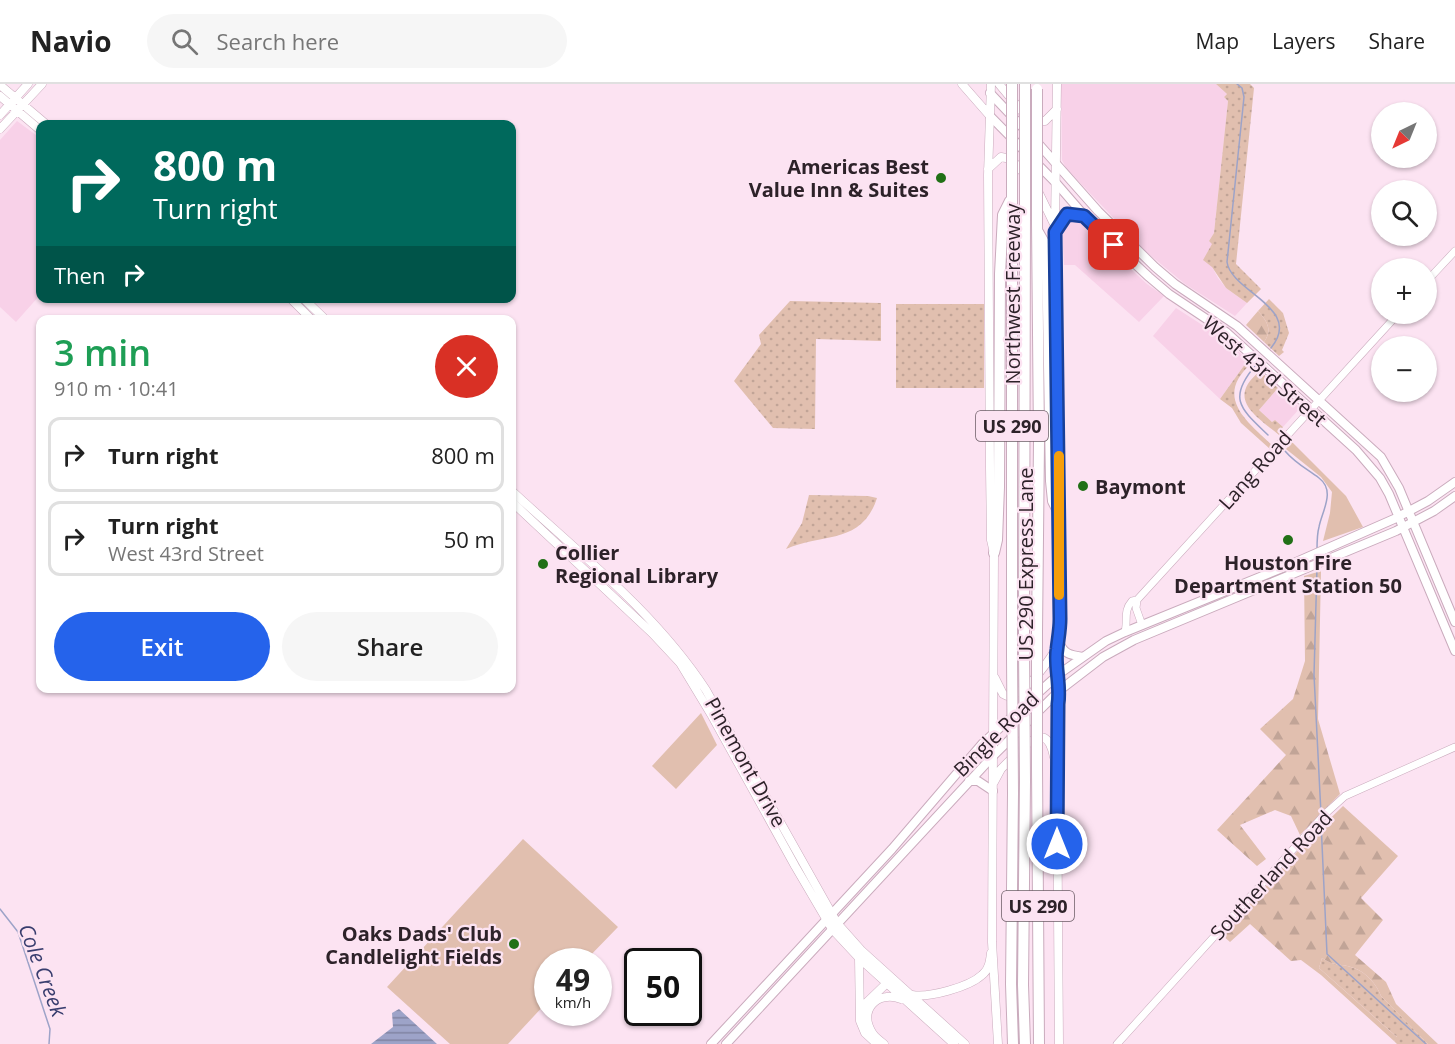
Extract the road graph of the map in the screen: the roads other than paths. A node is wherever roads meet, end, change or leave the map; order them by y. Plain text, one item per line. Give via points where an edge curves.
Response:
1 (28, 84) edge
2 (42, 84) edge
3 (962, 84) edge
4 (982, 84) edge
5 (999, 84) edge
6 (1012, 84) edge
7 (1025, 84) edge
8 (1057, 84) edge
9 (0, 85) edge
10 (1037, 86) edge
11 (991, 88) edge
12 (0, 96) edge
13 (12, 102) junction
14 (22, 105) junction
15 (1057, 109) junction
16 (16, 111) junction
17 (0, 115) edge
18 (990, 116) junction
19 (41, 120) edge
20 (36, 127) edge
21 (0, 129) edge
22 (1057, 163) junction
23 (988, 169) junction
24 (1057, 184) junction
25 (1012, 195) junction
26 (1098, 211) junction
27 (1086, 218) junction
28 (1037, 227) junction
29 (1055, 228) junction
30 (1105, 237) junction
31 (1134, 247) junction
32 (1455, 251) edge
33 (1437, 270) edge
34 (1175, 284) junction
35 (1166, 292) junction
36 (295, 303) edge
37 (308, 303) edge
38 (307, 315) edge
39 (321, 315) edge
40 (1389, 324) edge
41 (1319, 400) junction
42 (1311, 409) junction
43 (1365, 441) junction
44 (1356, 450) junction
45 (1455, 482) edge
46 (516, 495) edge
47 (1455, 496) edge
48 (516, 506) edge
49 (1058, 511) junction
50 (1410, 511) junction
51 (1400, 516) junction
52 (1414, 522) junction
53 (1404, 527) junction
54 (994, 553) junction
55 (1287, 566) junction
56 (1291, 575) junction
57 (1137, 600) junction
58 (1455, 622) edge
59 (1142, 625) junction
60 (1125, 632) junction
61 (1058, 645) junction
62 (1455, 651) edge
63 (1108, 655) junction
64 (1083, 657) junction
65 (994, 671) junction
66 (1059, 674) junction
67 (1060, 690) junction
68 (994, 732) junction
69 (1455, 747) edge
70 (993, 756) junction
71 (1057, 776) junction
72 (753, 781) junction
73 (969, 781) junction
74 (993, 787) junction
75 (892, 849) junction
76 (901, 855) junction
77 (829, 918) junction
78 (835, 926) junction
79 (992, 942) junction
80 (859, 958) junction
81 (772, 978) junction
82 (889, 981) junction
83 (779, 986) junction
84 (909, 998) junction
85 (860, 1022) junction
86 (711, 1044) edge
87 (726, 1044) edge
88 (877, 1044) edge
89 (884, 1044) edge
90 (954, 1044) edge
91 (965, 1044) edge
92 (998, 1044) edge
93 (1013, 1044) edge
94 (1025, 1044) edge
95 (1039, 1044) edge
96 (1059, 1044) edge
97 (1117, 1044) edge

1 - 13 main road
2 - 14 main road
3 - 18 main road, West 43rd Street
4 - 11 main road, West 43rd Street
5 - 15 main road via 1030,120 1045,121
6 - 25 highway, Northwest Freeway / US 290, bridge
7 - 94 highway, US 290 Express Lane, bridge
8 - 15 main road
9 - 13 main road
10 - 28 highway, Northwest Freeway / US 290, bridge
11 - 18 main road
11 - 22 main road, West 43rd Street
12 - 13 main road
13 - 14 main road
13 - 16 main road
13 - 17 main road
14 - 16 main road
14 - 19 main road
15 - 22 main road
16 - 20 main road
16 - 21 main road
18 - 23 main road
18 - 24 main road, West 43rd Street
22 - 24 main road
22 - 26 main road, West 43rd Street
23 - 29 main road via 1000,158 1011,159 1036,187
23 - 54 main road
24 - 27 main road, West 43rd Street
24 - 29 main road
25 - 54 highway via 1003,215 1000,274 999,487
25 - 93 highway, Northwest Freeway / US 290, bridge
26 - 27 main road
26 - 31 main road, West 43rd Street
27 - 29 main road via 1067,214
27 - 30 main road, West 43rd Street
28 - 49 highway via 1047,248 1051,482
28 - 95 highway, Northwest Freeway / US 290, bridge
29 - 49 main road
30 - 31 main road
30 - 35 main road, West 43rd Street
31 - 34 main road, West 43rd Street
32 - 33 street
34 - 35 main road
34 - 41 main road, West 43rd Street via 1237,326
35 - 42 main road, West 43rd Street via 1226,332
36 - 38 main road
37 - 39 main road
40 - 41 street, Lang Road
41 - 42 street, Lang Road
41 - 43 main road, West 43rd Street
42 - 44 main road, West 43rd Street
42 - 57 street, Lang Road
43 - 44 main road
43 - 50 main road, West 43rd Street via 1391,471
44 - 51 main road, West 43rd Street via 1380,478
45 - 50 main road, Bingle Road
46 - 72 main road, Pinemont Drive via 662,631 685,658
47 - 52 main road, Bingle Road
48 - 72 main road, Pinemont Drive via 680,663
49 - 61 main road
50 - 51 main road, Bingle Road
50 - 52 main road, West 43rd Street
51 - 53 main road, West 43rd Street
51 - 55 main road, Bingle Road
52 - 53 main road, Bingle Road
52 - 58 main road, West 43rd Street
53 - 56 main road, Bingle Road
53 - 62 main road, West 43rd Street
54 - 65 main road
55 - 56 main road
55 - 59 main road, Bingle Road
56 - 63 main road, Bingle Road via 1179,620
57 - 59 street
57 - 60 street, Lang Road via 1126,610
59 - 60 main road, Bingle Road
59 - 63 main road
60 - 64 main road, Bingle Road
61 - 64 main road via 1066,653
61 - 65 main road via 1037,676 1014,695 1003,694
61 - 66 main road
63 - 67 main road, Bingle Road
64 - 66 main road, Bingle Road
65 - 68 main road
66 - 67 main road
66 - 68 main road, Bingle Road
67 - 70 main road, Bingle Road
67 - 71 main road
68 - 70 main road
68 - 75 main road, Bingle Road
69 - 97 street, Southerland Road via 1345,796
70 - 73 main road, Bingle Road
70 - 74 main road
71 - 74 main road via 1052,745 1037,736 1001,769
71 - 96 main road
72 - 77 main road, Pinemont Drive
73 - 74 main road
73 - 76 main road, Bingle Road
74 - 79 main road
75 - 76 main road
75 - 77 main road, Bingle Road
76 - 78 main road, Bingle Road
77 - 78 main road, Pinemont Drive
77 - 81 main road, Bingle Road
78 - 80 main road, Pinemont Drive
78 - 82 main road, Pinemont Drive
78 - 83 main road, Bingle Road
79 - 84 main road via 983,975 948,991
79 - 92 main road
80 - 82 main road, Pinemont Drive
80 - 85 main road
81 - 83 main road
81 - 86 main road, Bingle Road
82 - 84 main road, Pinemont Drive
82 - 85 main road via 864,1005
83 - 87 main road, Bingle Road
84 - 89 main road via 883,996 870,1007 869,1026
84 - 90 main road, Pinemont Drive
84 - 91 main road, Pinemont Drive
85 - 88 main road

